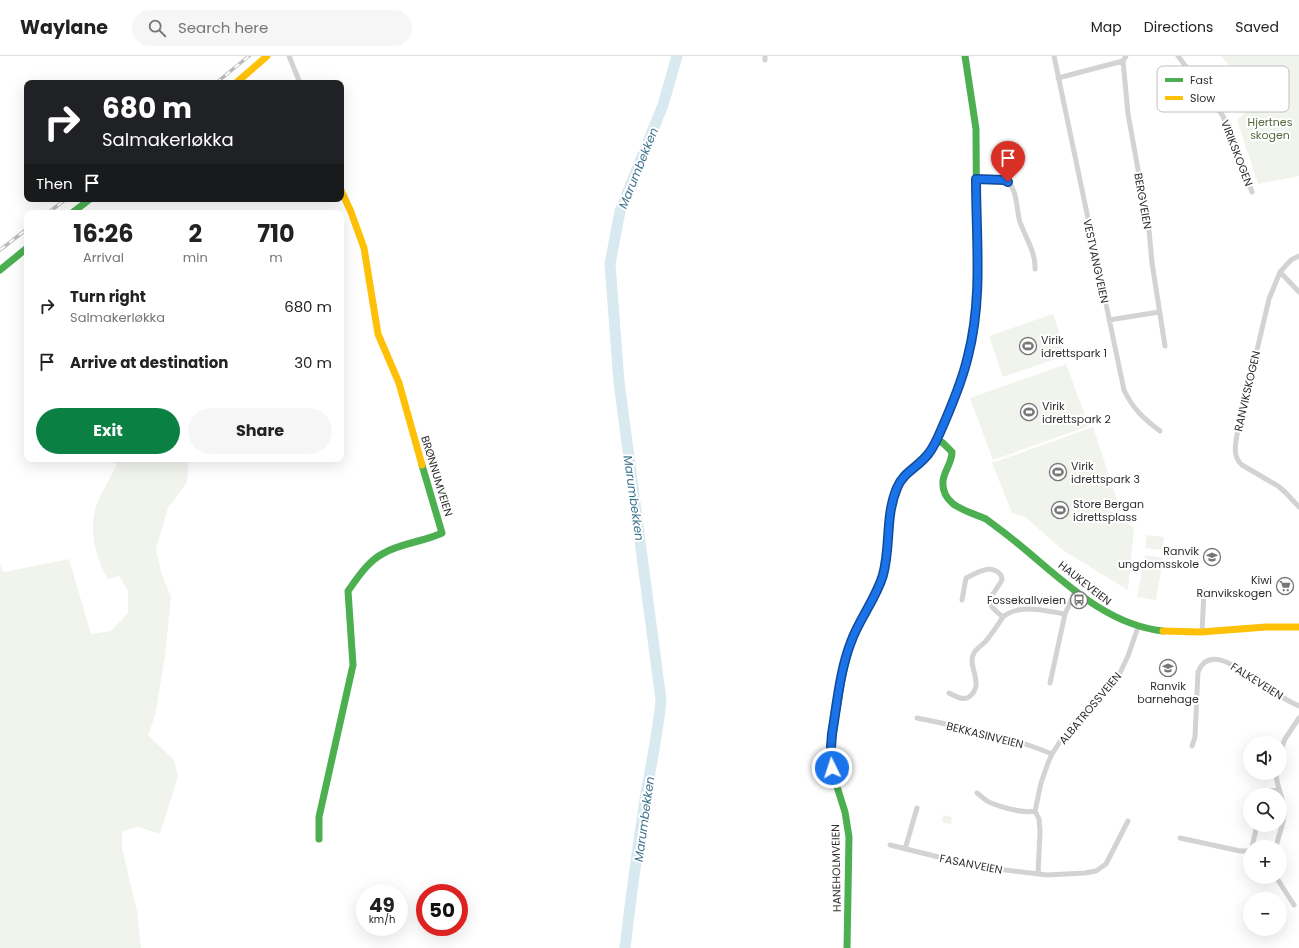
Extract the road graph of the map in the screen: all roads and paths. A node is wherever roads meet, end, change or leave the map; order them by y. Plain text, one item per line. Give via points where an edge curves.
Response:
1 (267, 56) edge
2 (289, 56) edge
3 (965, 56) edge
4 (1054, 56) edge
5 (1178, 56) edge
6 (1124, 58) edge
7 (1186, 66) edge
8 (1058, 78) junction
9 (239, 80) edge
10 (299, 80) edge
11 (1220, 112) edge
12 (976, 179) junction
13 (1252, 192) dead end
14 (344, 198) edge
15 (86, 202) edge
16 (76, 210) edge
17 (24, 250) edge
18 (1299, 256) edge
19 (1035, 269) dead end
20 (0, 270) edge
21 (1280, 272) junction
22 (1299, 292) edge
23 (1159, 312) junction
24 (1109, 320) junction
25 (1165, 346) dead end
26 (1160, 431) dead end
27 (937, 440) junction
28 (1299, 507) edge
29 (1075, 591) junction
30 (1204, 591) dead end
31 (962, 600) dead end
32 (1065, 614) junction
33 (1003, 617) junction
34 (1138, 627) junction
35 (1299, 627) edge
36 (1202, 632) junction
37 (1050, 683) dead end
38 (950, 693) dead end
39 (1299, 706) edge
40 (918, 718) dead end
41 (1299, 718) edge
42 (1287, 736) edge
43 (1192, 746) dead end
44 (1052, 754) junction
45 (976, 793) dead end
46 (917, 808) dead end
47 (1035, 811) junction
48 (1128, 821) dead end
49 (1180, 838) dead end
50 (319, 839) dead end
51 (890, 845) dead end
52 (905, 849) junction
53 (1243, 851) edge
54 (1038, 874) junction
55 (1280, 884) edge
56 (1294, 905) dead end
57 (848, 948) edge

1 - 9 street
2 - 10 street
3 - 12 street, HANEHOLMVEIEN via 976,129
4 - 8 street, VESTVANGVEIEN
5 - 7 street, VIRIKSKOGEN
6 - 8 street
6 - 23 street, BERGVEIEN via 1128,114 1149,230
8 - 24 street, VESTVANGVEIEN
11 - 13 street, VIRIKSKOGEN
12 - 19 street via 1004,180 1010,184 1020,222 1034,258
12 - 27 street, HANEHOLMVEIEN via 977,292 974,332 960,384
14 - 50 street, BRØNNUMVEIEN via 364,248 378,334 398,383 442,533 431,539 388,551 365,569 348,591 353,665 319,817
15 - 16 street
17 - 20 street
18 - 21 street, RANVIKSKOGEN via 1291,260
21 - 22 street
21 - 28 street, RANVIKSKOGEN via 1269,299 1235,450 1238,462 1278,486
23 - 24 street
23 - 25 street, BERGVEIEN
24 - 26 street, VESTVANGVEIEN via 1124,390 1136,411
27 - 29 street, HAUKEVEIEN via 944,443 952,452 952,460 943,483 948,500 958,508 1000,529
27 - 57 street, HANEHOLMVEIEN via 926,456 904,476 894,495 883,575 851,642 834,719 832,768 845,812 849,837
29 - 32 street
29 - 34 street, HAUKEVEIEN via 1114,618
30 - 36 street
31 - 33 street via 966,578 986,569 995,570 1001,575 1002,580 992,595 990,605
32 - 33 street via 1021,609 1011,611
32 - 37 street
33 - 38 street via 973,654 976,684 974,691 964,699
34 - 36 street, HAUKEVEIEN via 1168,632
34 - 44 street, ALBATROSSVEIEN via 1119,675 1076,720
35 - 36 street, HAUKEVEIEN
39 - 43 street, FALKEVEIEN via 1230,663 1207,660 1198,672 1195,737
40 - 44 street, BEKKASINVEIEN via 1038,748
41 - 42 street
44 - 47 street, ALBATROSSVEIEN via 1041,783
45 - 47 street via 993,804 1024,812
46 - 52 street
47 - 54 street, ALBATROSSVEIEN via 1040,831
48 - 54 street via 1110,859 1096,871
49 - 53 street
51 - 52 street, FASANVEIEN
52 - 54 street, FASANVEIEN via 979,867
55 - 56 street

